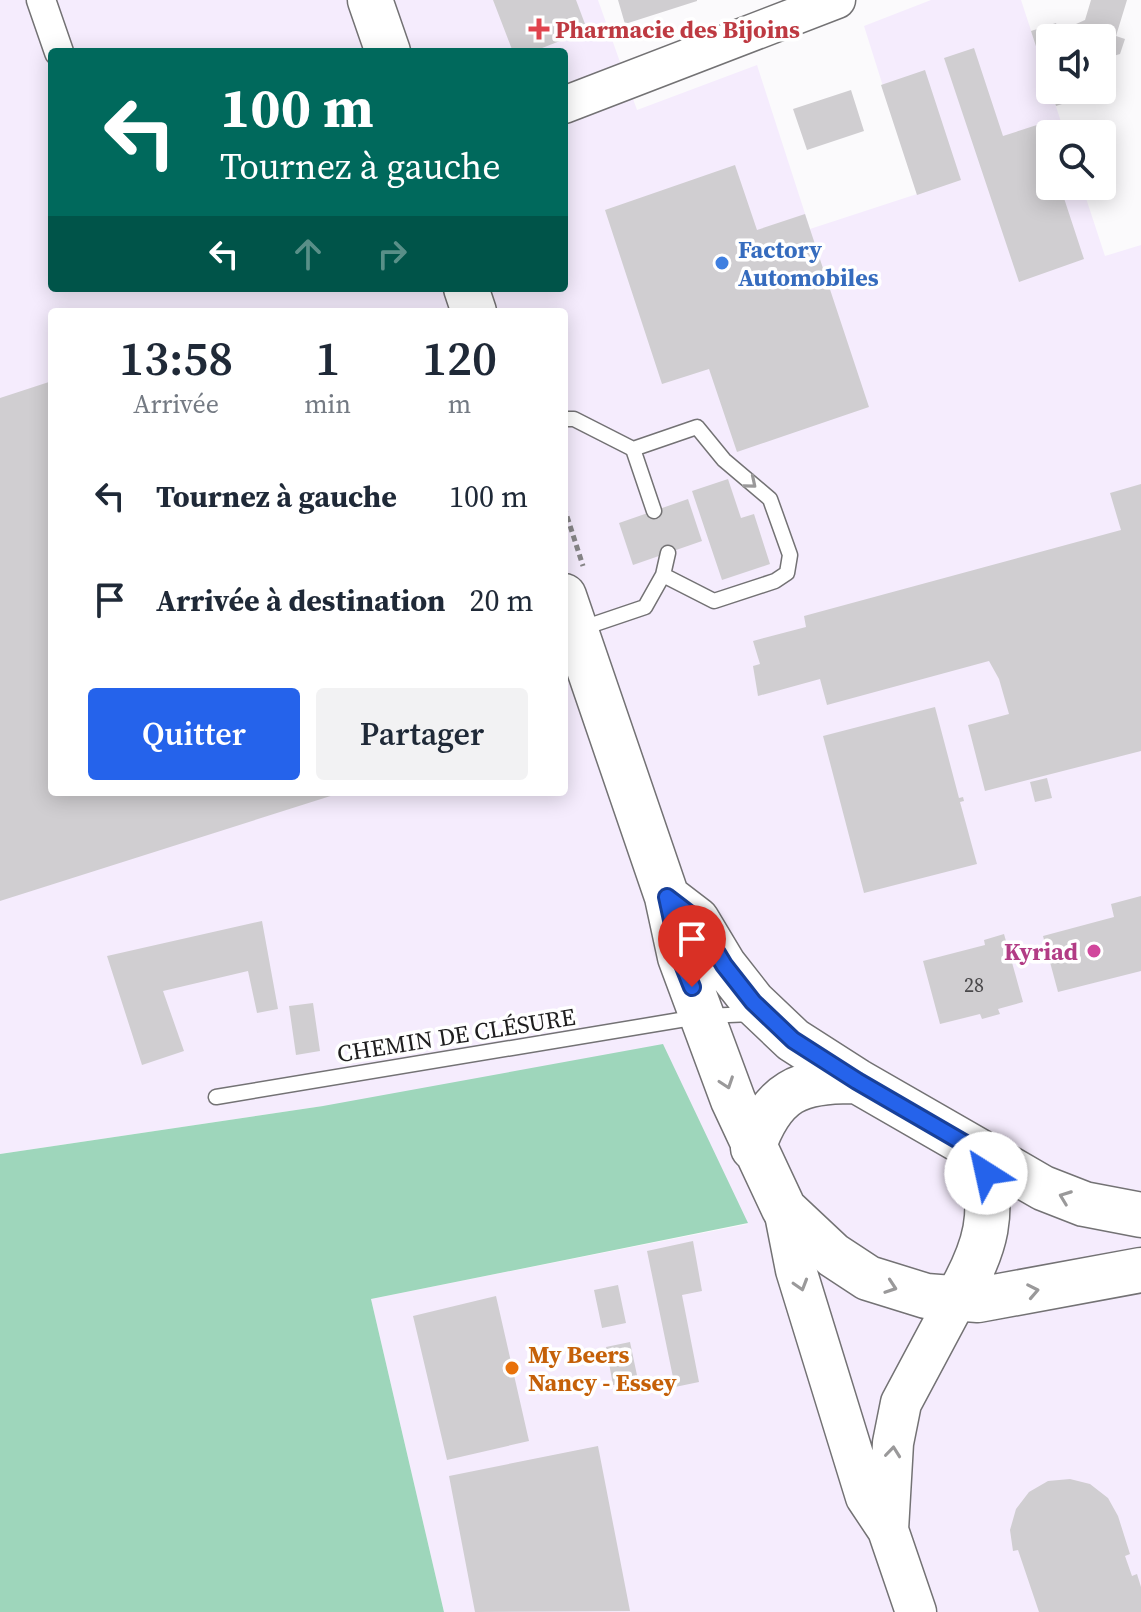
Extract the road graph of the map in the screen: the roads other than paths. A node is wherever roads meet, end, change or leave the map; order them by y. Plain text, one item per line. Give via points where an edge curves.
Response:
1 (41, 0) edge
2 (370, 0) edge
3 (837, 0) edge
4 (58, 48) edge
5 (387, 48) edge
6 (568, 103) edge
7 (568, 419) edge
8 (633, 449) junction
9 (654, 511) dead end
10 (668, 553) dead end
11 (663, 575) junction
12 (581, 616) edge
13 (667, 897) junction
14 (764, 1014) junction
15 (704, 1016) junction
16 (857, 1081) junction
17 (216, 1097) dead end
18 (753, 1148) junction
19 (981, 1153) junction
20 (784, 1209) junction
21 (1141, 1215) edge
22 (1141, 1270) edge
23 (956, 1300) junction
24 (888, 1530) junction
25 (916, 1612) edge

1 - 4 street
2 - 5 main road
3 - 6 street
7 - 8 lane
8 - 9 lane
8 -> 11 lane via 697,427 724,460 770,499 790,555 787,573 775,581 714,601
10 - 11 lane
11 - 12 lane via 645,607
12 - 13 main road
13 - 14 main road via 697,920 724,965
13 - 15 main road via 680,957
14 - 15 lane, CHEMIN DE CLÉSURE
14 - 16 main road via 793,1040
15 - 17 lane, CHEMIN DE CLÉSURE
15 -> 18 main road
16 - 18 main road via 824,1080 780,1098
16 - 19 main road
18 - 20 main road
21 -> 19 main road via 1063,1196
19 - 23 main road via 987,1227 974,1270
20 -> 23 main road via 833,1255 868,1278 902,1291
20 -> 24 main road via 796,1270 866,1497
23 -> 22 main road via 1000,1297
24 -> 23 main road via 901,1403
24 - 25 main road

